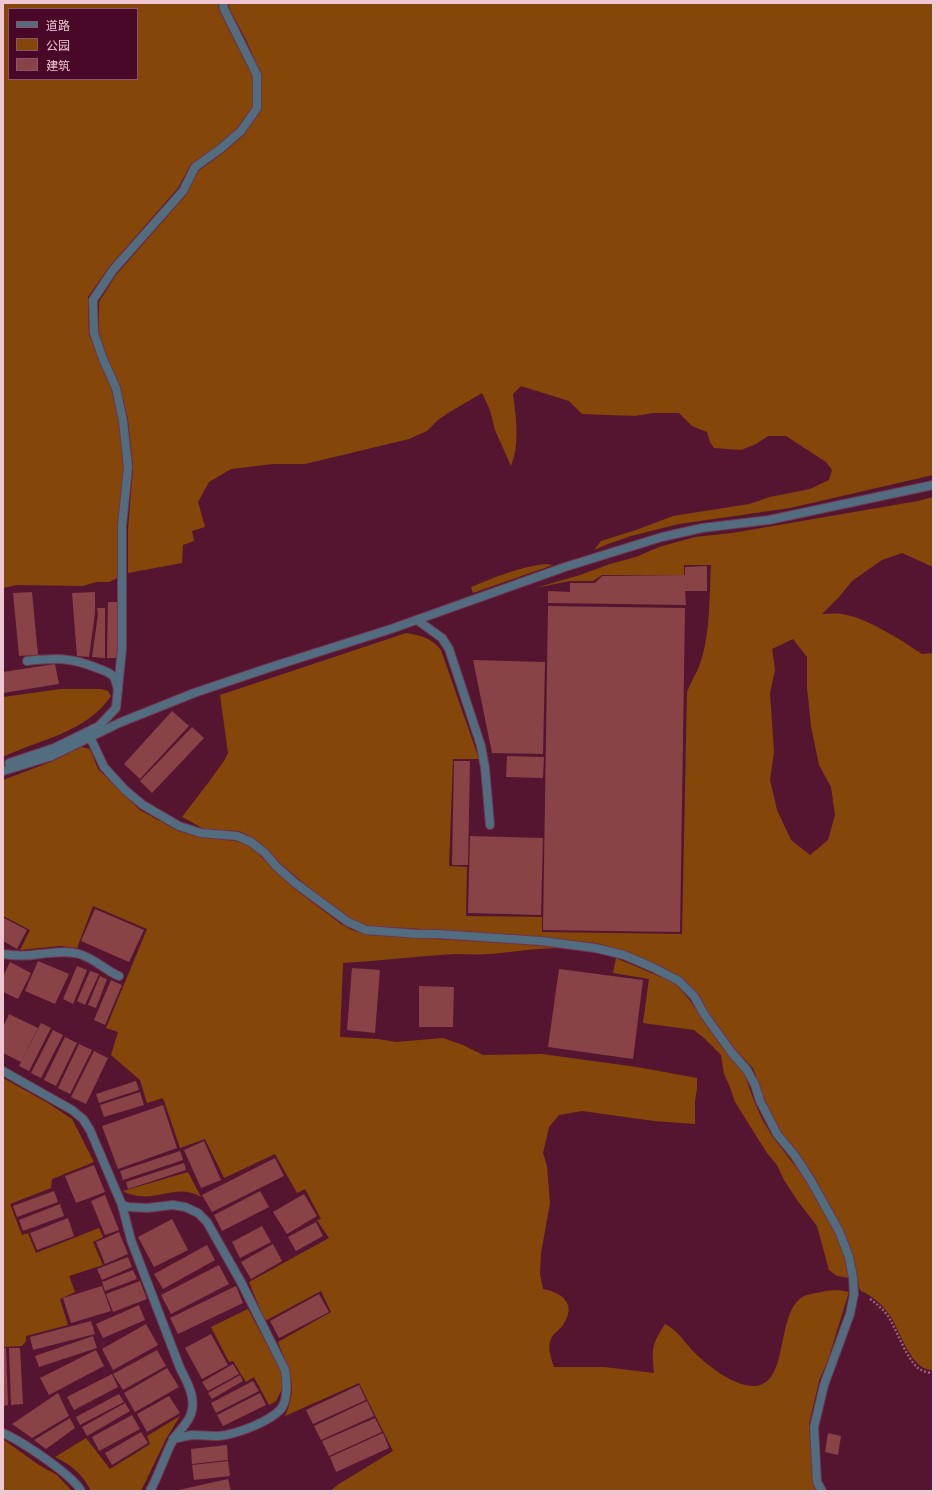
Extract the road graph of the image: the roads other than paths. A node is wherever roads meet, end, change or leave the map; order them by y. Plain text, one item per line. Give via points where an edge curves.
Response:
1 (223, 3) edge
2 (933, 485) edge
3 (417, 620) junction
4 (27, 661) dead end
5 (119, 691) junction
6 (90, 737) junction
7 (3, 766) edge
8 (3, 771) edge
9 (490, 824) dead end
10 (3, 954) edge
11 (119, 976) dead end
12 (3, 1071) edge
13 (122, 1205) junction
14 (3, 1433) edge
15 (173, 1439) junction
16 (81, 1491) edge
17 (150, 1491) edge
18 (822, 1491) edge

1 - 5 street via 258,75 258,108 241,130 195,167 183,191 113,270 93,300 94,333 116,388 128,467 122,526 122,649
2 - 3 street via 769,520 702,528 662,537
3 - 6 street via 194,693
3 - 9 street via 442,638 449,649 481,746
4 - 5 street via 55,658 75,660 113,676
5 - 7 street via 116,708 99,726 54,748
6 - 8 street via 52,756
6 - 18 street via 104,767 143,805 163,818 186,828 201,833 237,836 251,842 295,883 348,922 366,930 529,940 595,948 624,955 679,981 694,996 704,1014 747,1070 777,1134 795,1156 840,1231 849,1257 854,1294 850,1314 824,1385 814,1427 818,1482
10 - 11 street via 70,952 88,957
12 - 13 street via 72,1110 83,1119
13 - 15 street via 131,1240 193,1398 192,1412
13 - 15 street via 147,1208 173,1205 185,1207 198,1213 207,1222 242,1282 288,1381 282,1408 254,1426 221,1436 190,1435
14 - 16 street via 63,1471
15 - 17 street

